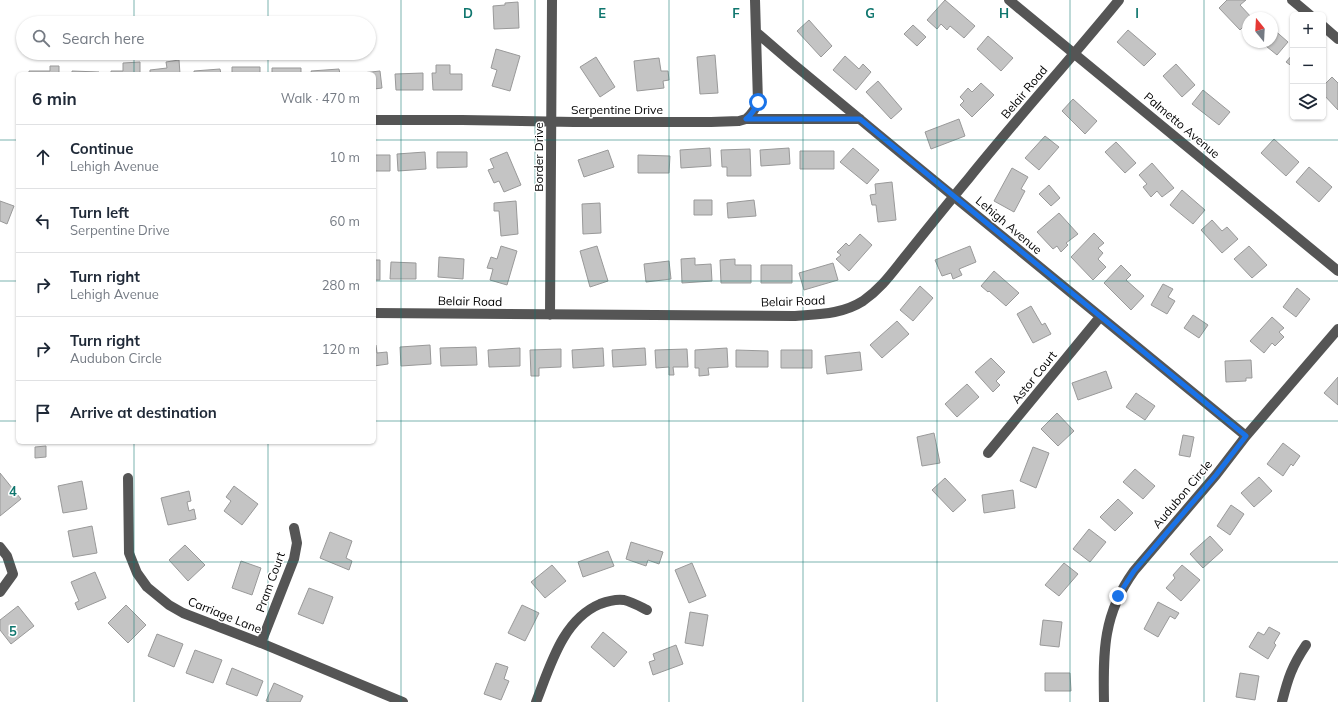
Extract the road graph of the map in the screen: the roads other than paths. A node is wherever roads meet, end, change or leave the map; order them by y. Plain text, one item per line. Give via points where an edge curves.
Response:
1 (552, 0) edge
2 (755, 0) edge
3 (1009, 0) edge
4 (1119, 0) edge
5 (1292, 0) edge
6 (1306, 12) edge
7 (1326, 29) edge
8 (756, 32) junction
9 (1338, 39) edge
10 (1075, 54) junction
11 (746, 119) junction
12 (860, 119) junction
13 (376, 120) edge
14 (552, 121) junction
15 (954, 196) junction
16 (1338, 271) edge
17 (376, 313) edge
18 (550, 315) junction
19 (1100, 317) junction
20 (1338, 329) edge
21 (1246, 436) junction
22 (988, 453) dead end
23 (128, 478) dead end
24 (294, 528) dead end
25 (0, 547) edge
26 (0, 592) edge
27 (647, 610) dead end
28 (261, 643) junction
29 (1306, 645) dead end
30 (403, 702) edge
31 (536, 702) edge
32 (1104, 702) edge
33 (1282, 702) edge

1 - 14 street, Border Drive
2 - 8 street
3 - 10 street, Palmetto Avenue
4 - 10 street, Belair Road
5 - 6 street
7 - 9 street
8 - 11 street via 758,102 752,115
8 - 12 street, Lehigh Avenue
10 - 15 street, Belair Road
10 - 16 street, Palmetto Avenue
11 - 12 street, Serpentine Drive
11 - 14 street, Serpentine Drive via 739,122
12 - 15 street, Lehigh Avenue
13 - 14 street, Serpentine Drive
14 - 18 street, Border Drive
15 - 18 street, Belair Road via 883,285 860,302 831,314
15 - 19 street, Lehigh Avenue
17 - 18 street, Belair Road
19 - 21 street, Lehigh Avenue
19 - 22 street, Astor Court
20 - 21 street, Audubon Circle
21 - 32 street, Audubon Circle via 1134,571 1118,596 1106,638
23 - 28 street, Carriage Lane via 129,553 137,573 148,587 183,613
24 - 28 street, Pram Court via 297,543 294,560
25 - 26 street via 7,556 13,574
27 - 31 street via 623,600 614,600 595,606 582,615 560,644
28 - 30 street, Carriage Lane
29 - 33 street via 1294,663

